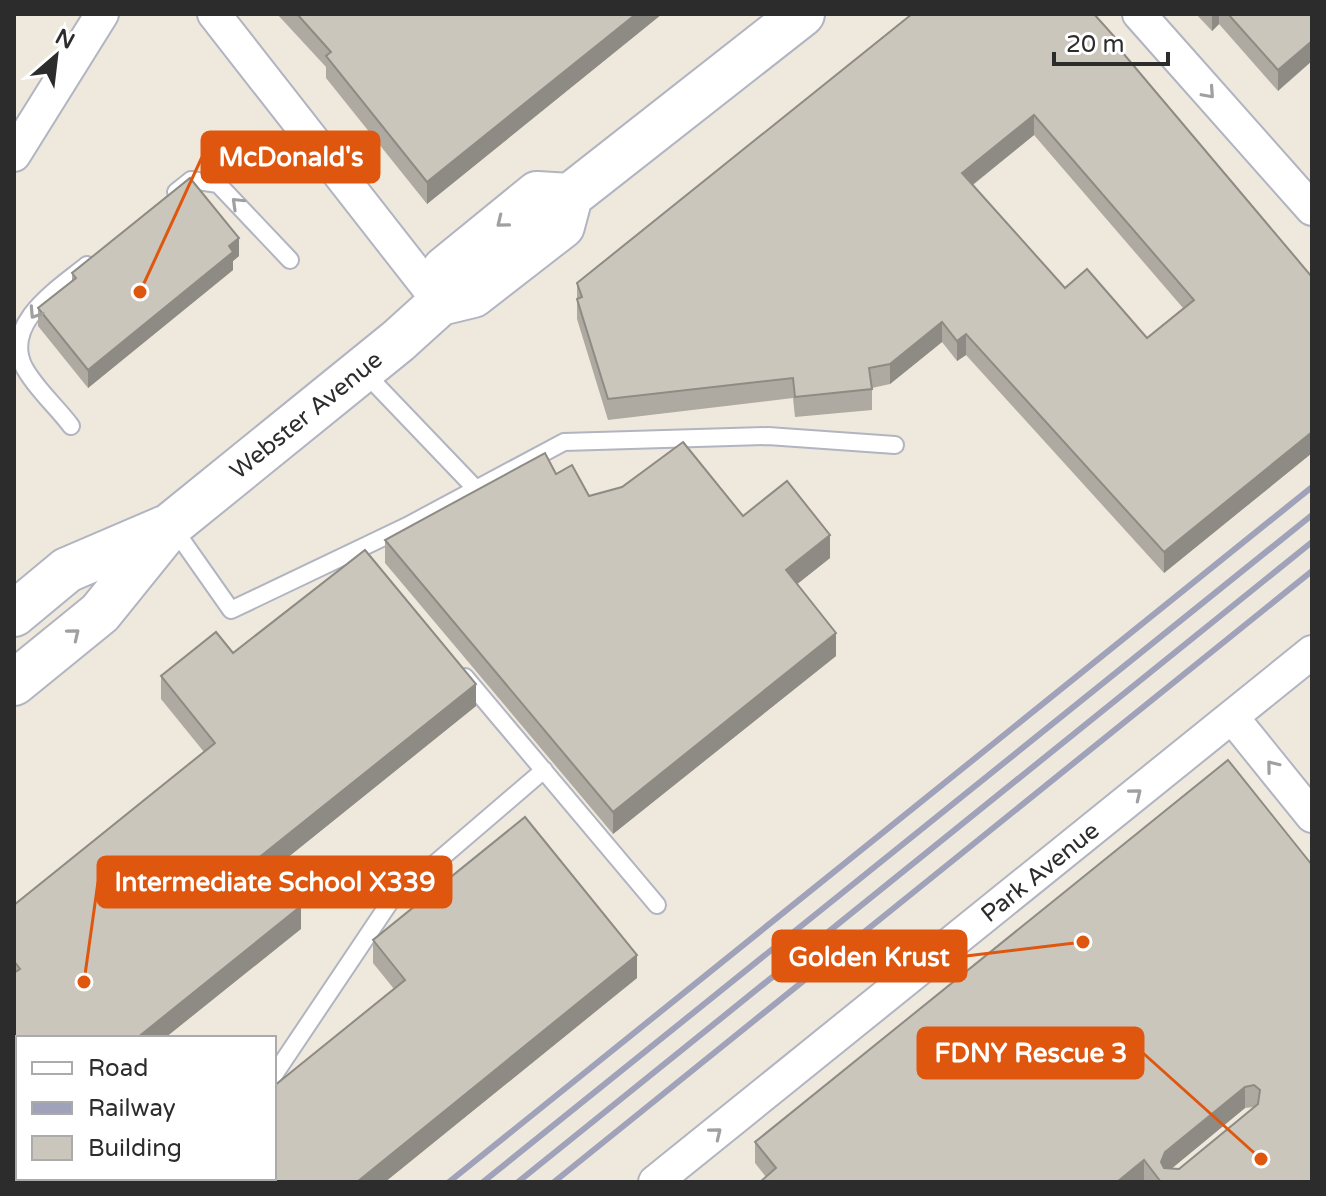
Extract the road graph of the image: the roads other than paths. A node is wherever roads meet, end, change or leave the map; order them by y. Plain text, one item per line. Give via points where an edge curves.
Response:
1 (102, 14) edge
2 (214, 14) edge
3 (802, 14) edge
4 (1139, 14) edge
5 (14, 155) edge
6 (167, 199) edge
7 (1312, 209) edge
8 (95, 258) edge
9 (290, 260) dead end
10 (440, 303) junction
11 (362, 370) junction
12 (71, 426) dead end
13 (895, 445) dead end
14 (476, 489) junction
15 (171, 525) junction
16 (14, 614) edge
17 (1312, 652) edge
18 (454, 664) edge
19 (14, 683) edge
20 (1232, 717) junction
21 (544, 770) junction
22 (1312, 816) edge
23 (657, 905) dead end
24 (276, 1072) edge
25 (655, 1182) edge

1 - 5 street
2 - 10 street
3 - 10 main road via 570,196 537,194 445,269
4 -> 7 street
9 -> 6 lane via 218,184 191,180
8 -> 12 lane via 35,307 19,342 24,366
10 - 11 main road, Webster Avenue
11 - 14 lane
11 - 15 main road, Webster Avenue
13 - 14 lane via 768,436 564,442
14 - 15 lane via 363,554 231,610
15 - 16 main road, Webster Avenue via 67,570
19 -> 15 main road, Webster Avenue via 100,613
17 - 20 street, Park Avenue
18 - 21 lane
22 -> 20 street
25 -> 20 street, Park Avenue
21 - 23 lane
21 - 24 lane via 390,902

